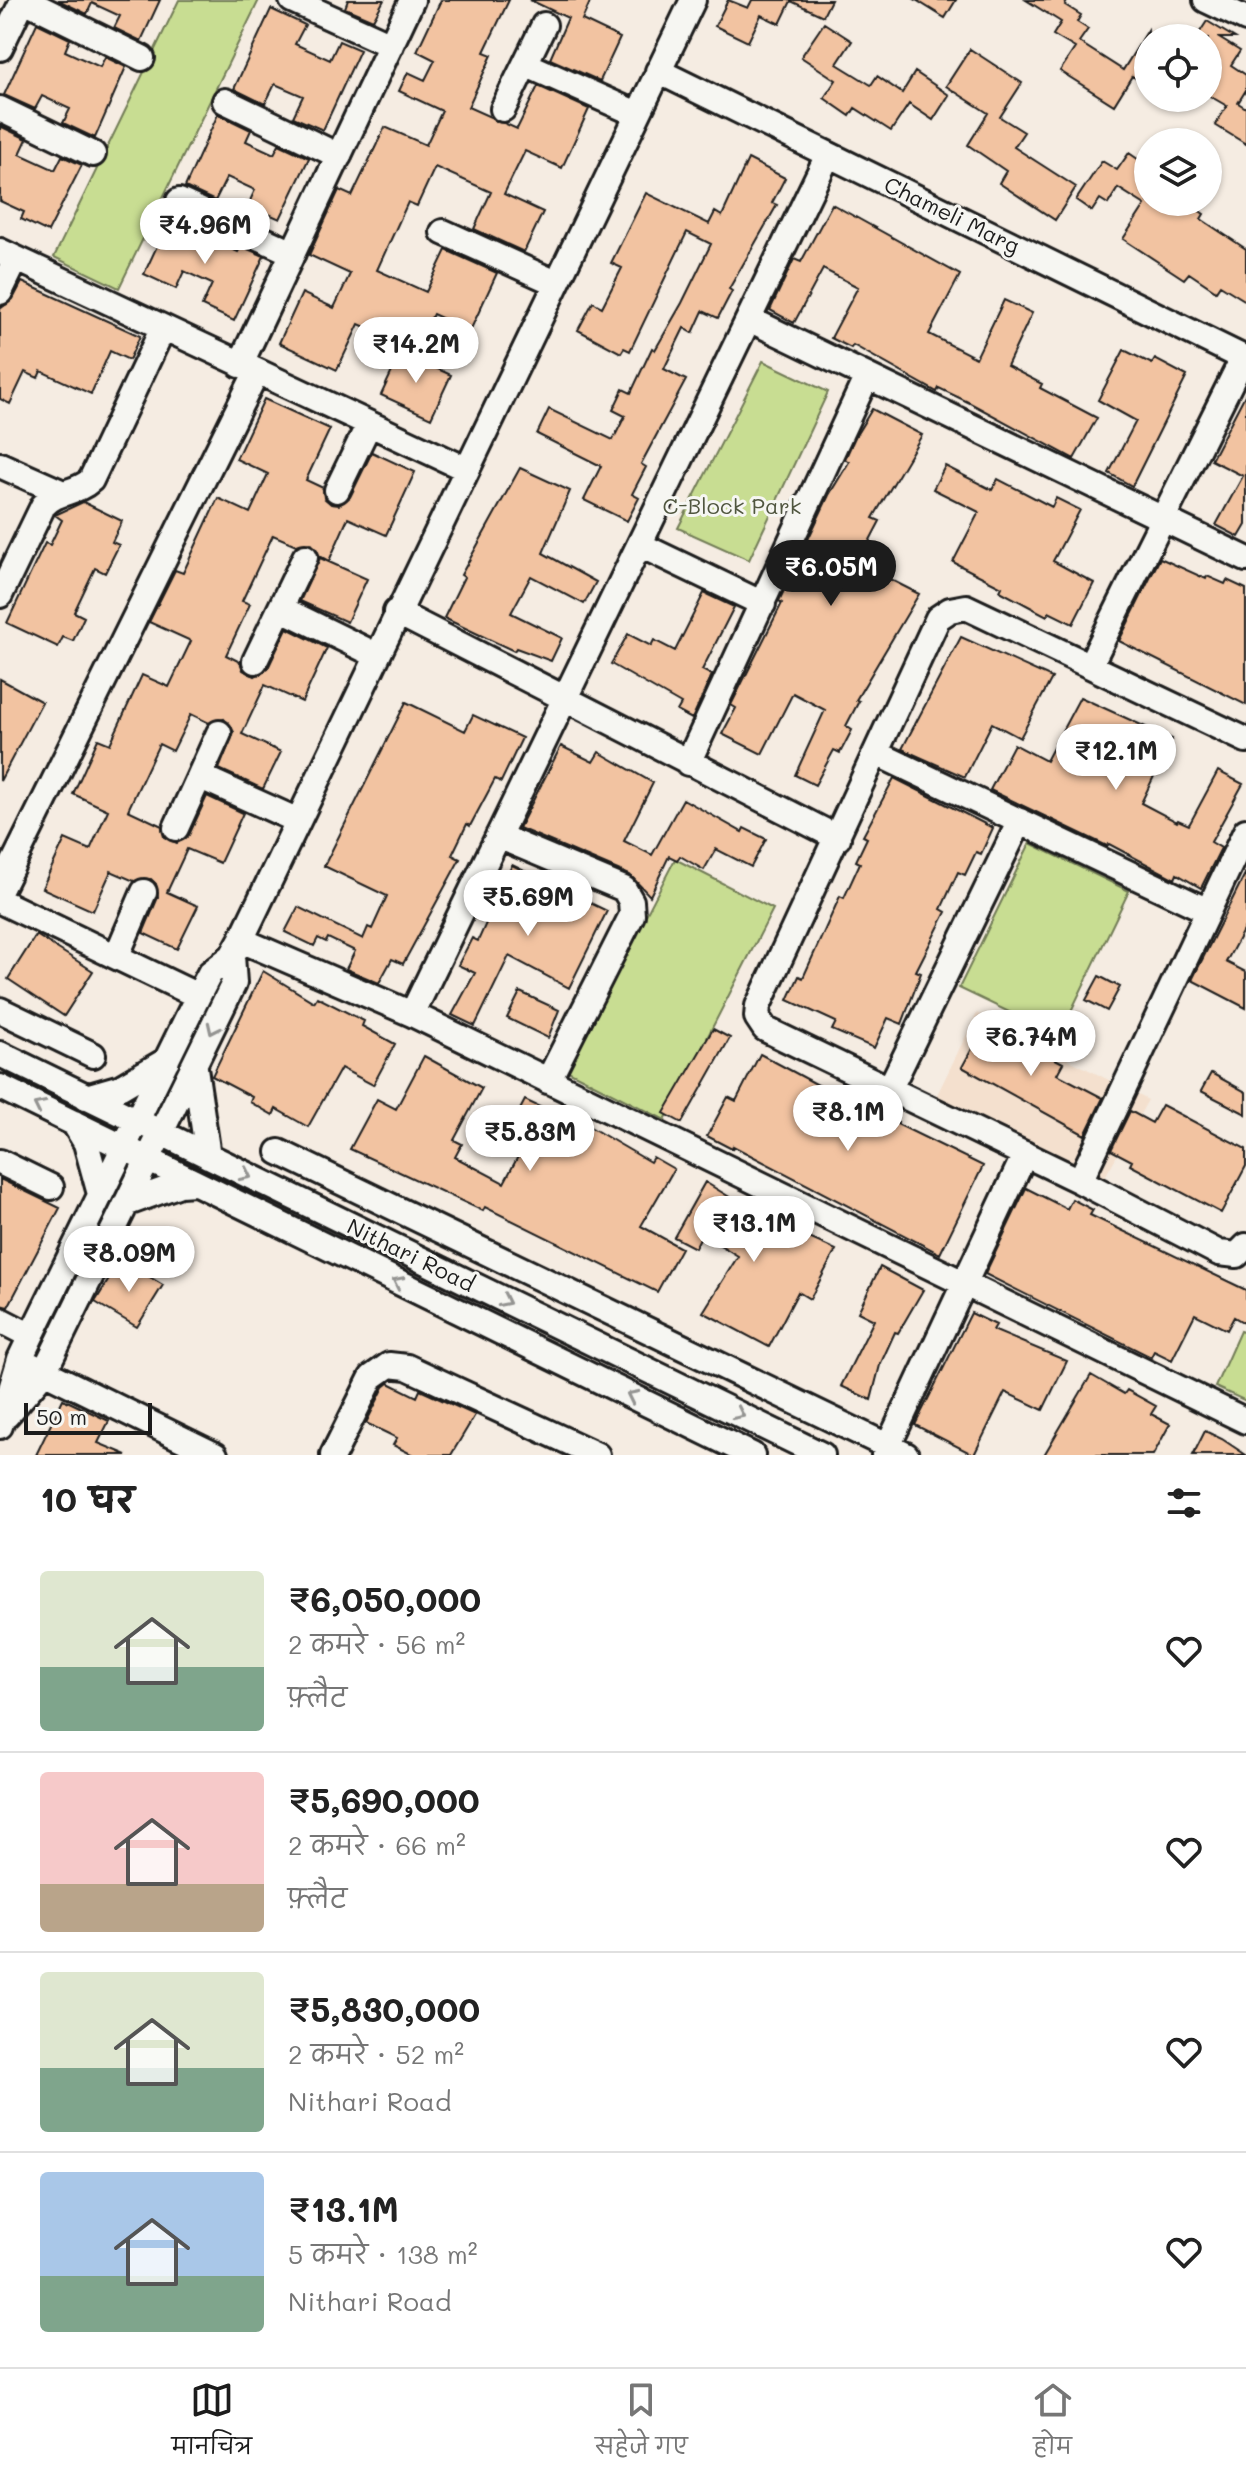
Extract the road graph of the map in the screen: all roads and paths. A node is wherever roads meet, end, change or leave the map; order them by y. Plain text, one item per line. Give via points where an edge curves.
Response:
1 (23, 0) edge
2 (292, 0) edge
3 (412, 0) edge
4 (693, 0) edge
5 (1206, 0) edge
6 (1246, 19) edge
7 (544, 25) dead end
8 (391, 45) junction
9 (0, 48) edge
10 (142, 58) dead end
11 (525, 64) junction
12 (658, 71) junction
13 (225, 101) dead end
14 (0, 109) edge
15 (503, 109) dead end
16 (637, 114) junction
17 (93, 154) dead end
18 (828, 155) junction
19 (339, 156) junction
20 (179, 201) dead end
21 (443, 232) dead end
22 (293, 253) junction
23 (8, 255) edge
24 (556, 283) junction
25 (0, 292) edge
26 (751, 320) junction
27 (163, 328) junction
28 (1245, 359) edge
29 (248, 369) junction
30 (867, 376) junction
31 (368, 426) junction
32 (0, 465) edge
33 (466, 469) junction
34 (337, 490) dead end
35 (63, 493) junction
36 (1163, 519) junction
37 (640, 545) junction
38 (305, 557) dead end
39 (1246, 559) edge
40 (0, 595) edge
41 (763, 604) junction
42 (282, 609) junction
43 (396, 612) junction
44 (376, 655) junction
45 (255, 661) dead end
46 (1090, 665) junction
47 (565, 701) junction
48 (219, 733) dead end
49 (1246, 740) edge
50 (876, 753) junction
51 (688, 763) junction
52 (201, 777) junction
53 (296, 820) junction
54 (1020, 821) junction
55 (176, 828) dead end
56 (1246, 831) edge
57 (498, 836) junction
58 (838, 838) junction
59 (0, 890) edge
60 (144, 892) dead end
61 (0, 901) edge
62 (1208, 911) junction
63 (236, 948) junction
64 (117, 955) junction
65 (189, 991) junction
66 (0, 1010) edge
67 (412, 1014) junction
68 (0, 1054) edge
69 (93, 1055) dead end
70 (167, 1060) junction
71 (195, 1068) junction
72 (548, 1081) junction
73 (0, 1087) edge
74 (890, 1088) junction
75 (86, 1097) junction
76 (138, 1120) junction
77 (74, 1123) junction
78 (163, 1133) junction
79 (124, 1147) junction
80 (279, 1152) dead end
81 (1025, 1154) junction
82 (208, 1156) junction
83 (148, 1160) junction
84 (0, 1162) edge
85 (1080, 1181) junction
86 (195, 1183) junction
87 (51, 1187) dead end
88 (100, 1194) junction
89 (128, 1203) junction
90 (1246, 1246) edge
91 (964, 1284) junction
92 (0, 1320) edge
93 (31, 1336) junction
94 (20, 1359) junction
95 (44, 1372) junction
96 (1246, 1421) edge
97 (2, 1422) edge
98 (570, 1449) edge
99 (201, 1452) edge
100 (892, 1452) edge
101 (333, 1455) edge
102 (597, 1455) edge
103 (752, 1455) edge
104 (822, 1455) edge

1 - 9 street
1 - 10 street
2 - 8 street
3 - 8 street
4 - 12 street
5 - 6 street
7 - 11 street
8 - 19 street
11 - 15 street
11 - 16 street
12 - 16 street
12 - 18 street, Chameli Marg
13 - 19 street
14 - 17 street
16 - 24 street
18 - 26 street
18 - 28 street, Chameli Marg
19 - 22 street
20 - 22 street
21 - 24 street
22 - 29 street
23 - 25 street
23 - 27 street
24 - 33 street
26 - 30 street
26 - 37 street
27 - 29 street
27 - 35 street via 91,480
28 - 36 street
29 - 31 street
29 - 59 street
30 - 36 street
30 - 41 street
31 - 33 street
31 - 34 street
32 - 35 street
33 - 43 street
35 - 40 street via 43,506
36 - 39 street
36 - 46 street
37 - 41 street
37 - 47 street
38 - 42 street
41 - 51 street
42 - 44 street
42 - 45 street
43 - 44 street
43 - 47 street
44 - 53 street
46 - 49 street
46 - 50 street via 966,607 950,610 938,618
47 - 51 street
47 - 57 street
48 - 52 street
50 - 54 street
50 - 58 street
51 - 58 street
52 - 53 street
52 - 55 street
53 - 63 street
54 - 62 street
54 - 74 street
56 - 62 street
57 - 67 street
57 - 72 street via 624,889 631,901 632,915
58 - 74 street via 757,1017 765,1029
60 - 64 street
61 - 64 street
62 - 85 street
63 - 65 street
63 - 67 street
63 -> 71 street via 234,983
64 - 65 street
65 - 70 street
66 - 69 street
67 - 72 street
68 - 75 street, Nithari Road
70 - 75 street via 121,1087
70 - 76 street
71 - 78 street
71 - 82 street
72 - 91 street
77 -> 73 street, Nithari Road
74 - 81 street
75 - 76 street, Nithari Road
76 - 78 street, Nithari Road
76 - 79 street
77 - 79 street, Nithari Road
77 - 88 street via 86,1143
78 - 82 street, Nithari Road
78 - 83 street
79 - 83 street, Nithari Road
79 - 88 street
80 - 100 street
81 - 85 street
81 - 91 street
82 -> 104 street, Nithari Road
83 - 86 street, Nithari Road
83 - 89 street
84 - 87 street
85 - 90 street via 1219,1253 1237,1255
86 - 89 street
103 -> 86 street, Nithari Road
88 - 93 street
89 - 95 street
91 - 96 street
91 - 100 street
92 - 93 street
93 - 94 street
94 - 95 street
94 - 97 street
95 - 97 street
95 - 99 street
98 - 101 street via 407,1367 389,1365 372,1377
98 - 102 street

